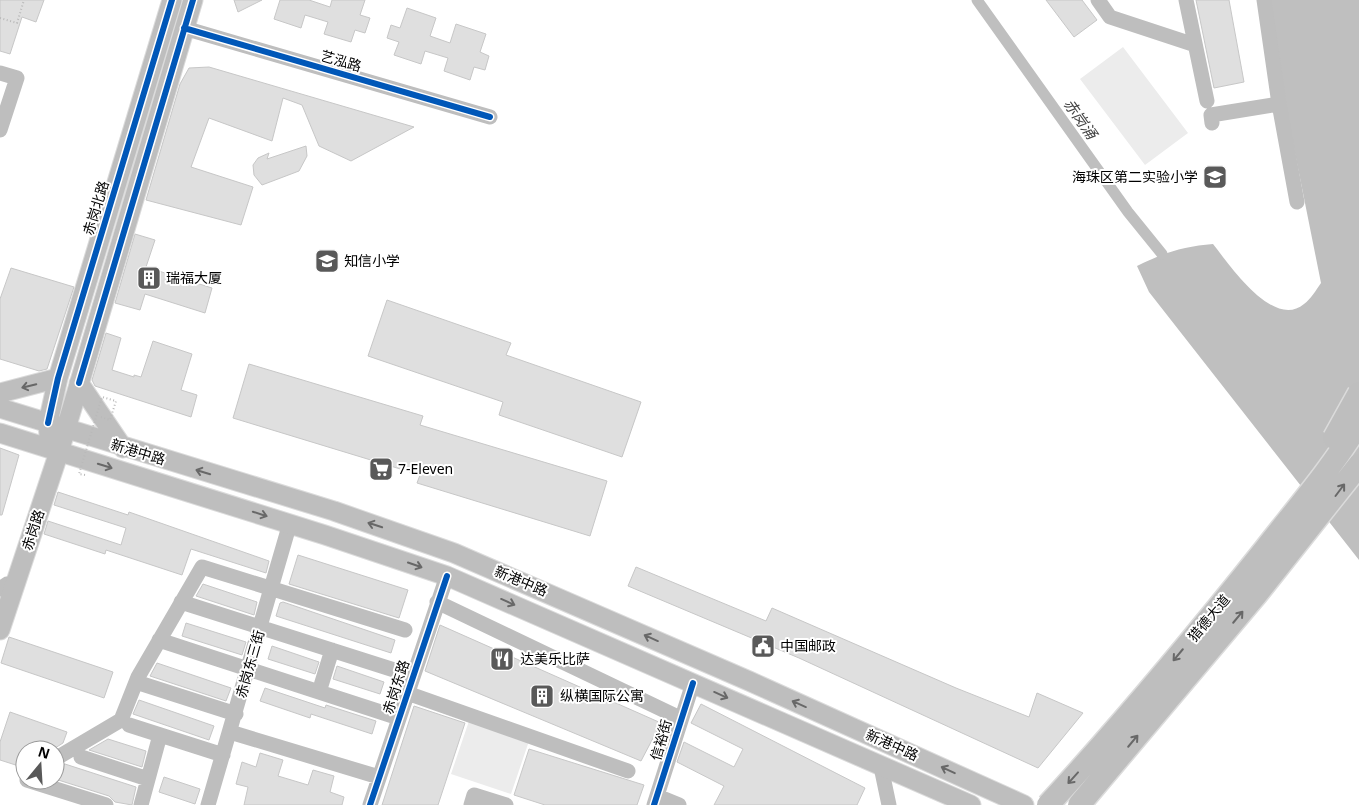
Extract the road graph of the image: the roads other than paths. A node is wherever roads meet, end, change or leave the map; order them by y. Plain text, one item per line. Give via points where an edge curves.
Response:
1 (172, 0) edge
2 (193, 0) edge
3 (1098, 0) edge
4 (1186, 0) edge
5 (1264, 0) edge
6 (184, 28) junction
7 (1195, 45) junction
8 (0, 73) edge
9 (1207, 101) dead end
10 (1279, 104) junction
11 (490, 117) dead end
12 (1212, 123) dead end
13 (0, 130) edge
14 (1297, 202) dead end
15 (58, 378) junction
16 (79, 383) junction
17 (0, 393) edge
18 (1359, 393) edge
19 (0, 408) edge
20 (1359, 424) edge
21 (57, 426) junction
22 (0, 433) edge
23 (123, 448) junction
24 (54, 450) junction
25 (1359, 465) edge
26 (290, 523) junction
27 (454, 553) junction
28 (1252, 566) junction
29 (495, 570) junction
30 (447, 576) junction
31 (4, 586) edge
32 (272, 588) junction
33 (486, 592) junction
34 (181, 602) junction
35 (438, 602) junction
36 (0, 606) edge
37 (260, 628) junction
38 (0, 630) edge
39 (405, 630) dead end
40 (159, 640) junction
41 (332, 650) junction
42 (249, 669) junction
43 (413, 676) junction
44 (136, 682) junction
45 (693, 683) junction
46 (319, 692) junction
47 (407, 693) junction
48 (236, 714) junction
49 (399, 718) junction
50 (680, 718) junction
51 (129, 725) dead end
52 (230, 732) junction
53 (160, 735) junction
54 (65, 753) edge
55 (223, 756) junction
56 (81, 757) dead end
57 (881, 767) junction
58 (628, 771) dead end
59 (379, 777) junction
60 (148, 779) junction
61 (978, 783) junction
62 (59, 790) edge
63 (656, 800) edge
64 (969, 804) edge
65 (106, 805) edge
66 (141, 805) edge
67 (208, 805) edge
68 (370, 805) edge
69 (471, 805) edge
70 (506, 805) edge
71 (678, 805) edge
72 (889, 805) edge
73 (940, 805) edge
74 (1024, 805) edge
75 (1048, 805) edge
76 (1079, 805) edge

1 - 15 main road, 赤岗北路
2 - 6 main road
3 - 7 street via 1110,17
4 - 7 street
5 - 10 street
6 - 11 street, 艺泓路
6 - 16 main road
7 - 9 street
8 - 13 street via 17,78
10 - 12 street via 1211,115
10 - 14 street
15 -> 17 main road
15 - 21 main road, 赤岗北路
16 - 21 main road
16 - 23 main road
18 - 28 highway, bridge
19 - 21 main road, 新港中路
20 - 28 highway, 猎德大道, bridge via 1324,475
21 - 23 main road, 新港中路
21 - 24 main road, 赤岗路
22 - 24 main road, 新港中路
27 -> 23 main road, 新港中路 via 334,511
24 -> 26 main road, 新港中路
24 - 31 main road, 赤岗路
24 - 38 main road, 赤岗路
76 -> 25 highway, 猎德大道, bridge via 1256,595
26 -> 30 main road, 新港中路
26 - 32 street, 赤岗东三街
27 - 29 main road, 新港中路
27 - 30 main road
28 -> 75 highway, 猎德大道, bridge
29 - 33 main road
61 -> 29 main road, 新港中路
30 - 33 main road, 新港中路
30 - 35 street, 赤岗东路
31 - 36 main road, 赤岗路
32 - 34 street via 202,567
32 - 37 street, 赤岗东三街
32 - 39 street
33 -> 45 main road, 新港中路
34 - 37 street
34 - 40 street
35 - 43 street, 赤岗东路
35 - 50 street
37 - 41 street
37 - 42 street, 赤岗东三街
40 - 42 street
40 - 44 street
41 - 43 street
41 - 46 street
42 - 46 street
42 - 48 street, 赤岗东三街
43 - 47 street, 赤岗东路
44 - 48 street
44 - 54 street via 121,720
45 - 50 street, 信裕街
45 -> 57 main road, 新港中路
46 - 49 street
47 - 49 street, 赤岗东路
47 - 58 street
48 - 52 street, 赤岗东三街
49 - 59 street, 赤岗东路
50 - 63 street, 信裕街
51 - 53 street
52 - 55 street, 赤岗东三街
52 - 59 street
53 - 55 street
53 - 60 street
55 - 67 street, 赤岗东三街
56 - 60 street
57 - 64 main road, 新港中路
57 - 72 street
57 - 73 main road
59 - 68 street, 赤岗东路
60 - 66 street
61 - 64 main road
61 - 74 main road, 新港中路
62 - 65 street
63 - 71 street
69 - 70 street via 474,795

